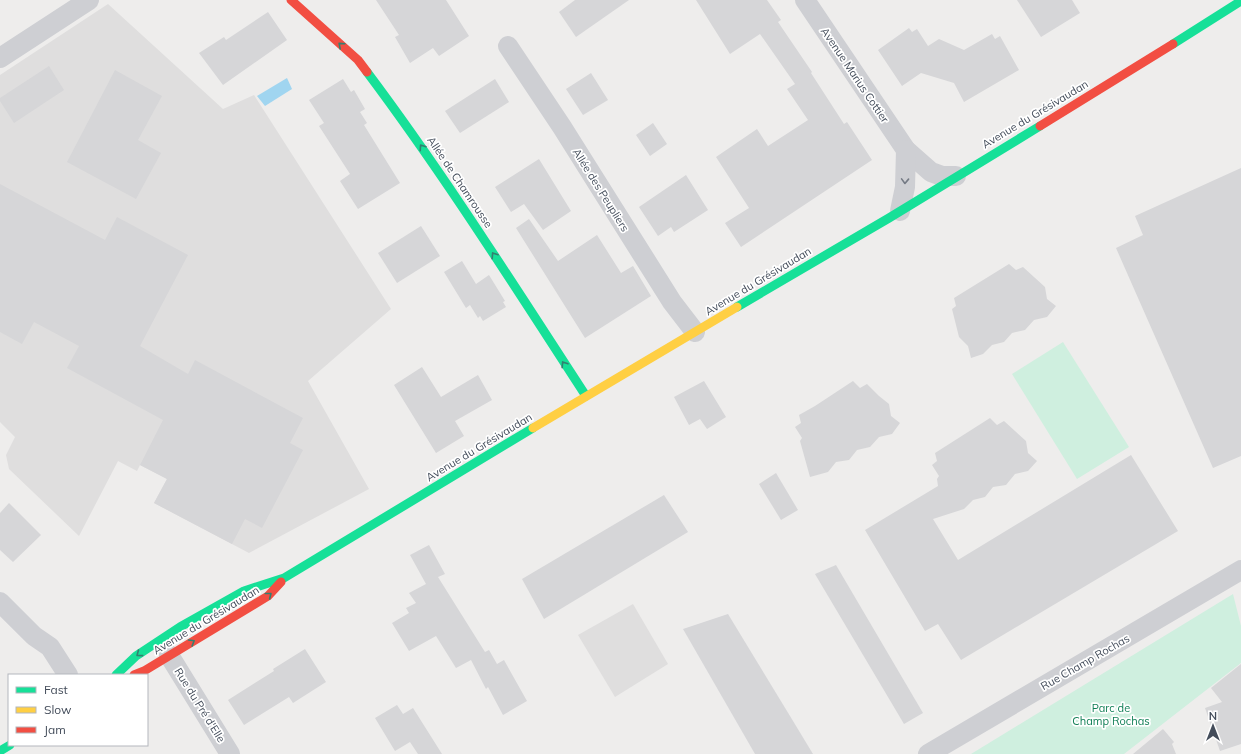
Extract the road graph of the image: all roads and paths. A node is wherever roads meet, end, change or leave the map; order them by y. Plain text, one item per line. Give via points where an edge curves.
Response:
1 (89, 0) edge
2 (291, 0) edge
3 (805, 0) edge
4 (1241, 1) edge
5 (508, 46) dead end
6 (0, 58) edge
7 (906, 150) junction
8 (956, 176) junction
9 (900, 211) junction
10 (695, 332) junction
11 (586, 396) junction
12 (1241, 570) edge
13 (284, 578) junction
14 (0, 602) edge
15 (169, 655) junction
16 (67, 674) edge
17 (117, 674) edge
18 (136, 674) edge
19 (230, 754) edge
20 (928, 754) edge

1 - 6 street
11 -> 2 street, Allée de Chamrousse via 404,121 358,60
3 - 7 street, Avenue Marius Cottier
4 - 8 street, Avenue du Grésivaudan
5 - 10 street, Allée des Peupliers via 672,302
7 - 8 street, Avenue Marius Cottier via 931,172 942,176
7 -> 9 street via 905,186
8 - 9 street, Avenue du Grésivaudan
9 - 10 street, Avenue du Grésivaudan
10 - 11 street, Avenue du Grésivaudan
11 - 13 street, Avenue du Grésivaudan
12 - 20 street, Rue Champ Rochas
15 -> 13 street, Avenue du Grésivaudan via 268,596
13 -> 17 street, Avenue du Grésivaudan via 244,591 180,627 136,656
14 - 16 street via 34,636 50,648
15 - 18 street, Avenue du Grésivaudan
15 - 19 street, Rue du Pré d'Elle

